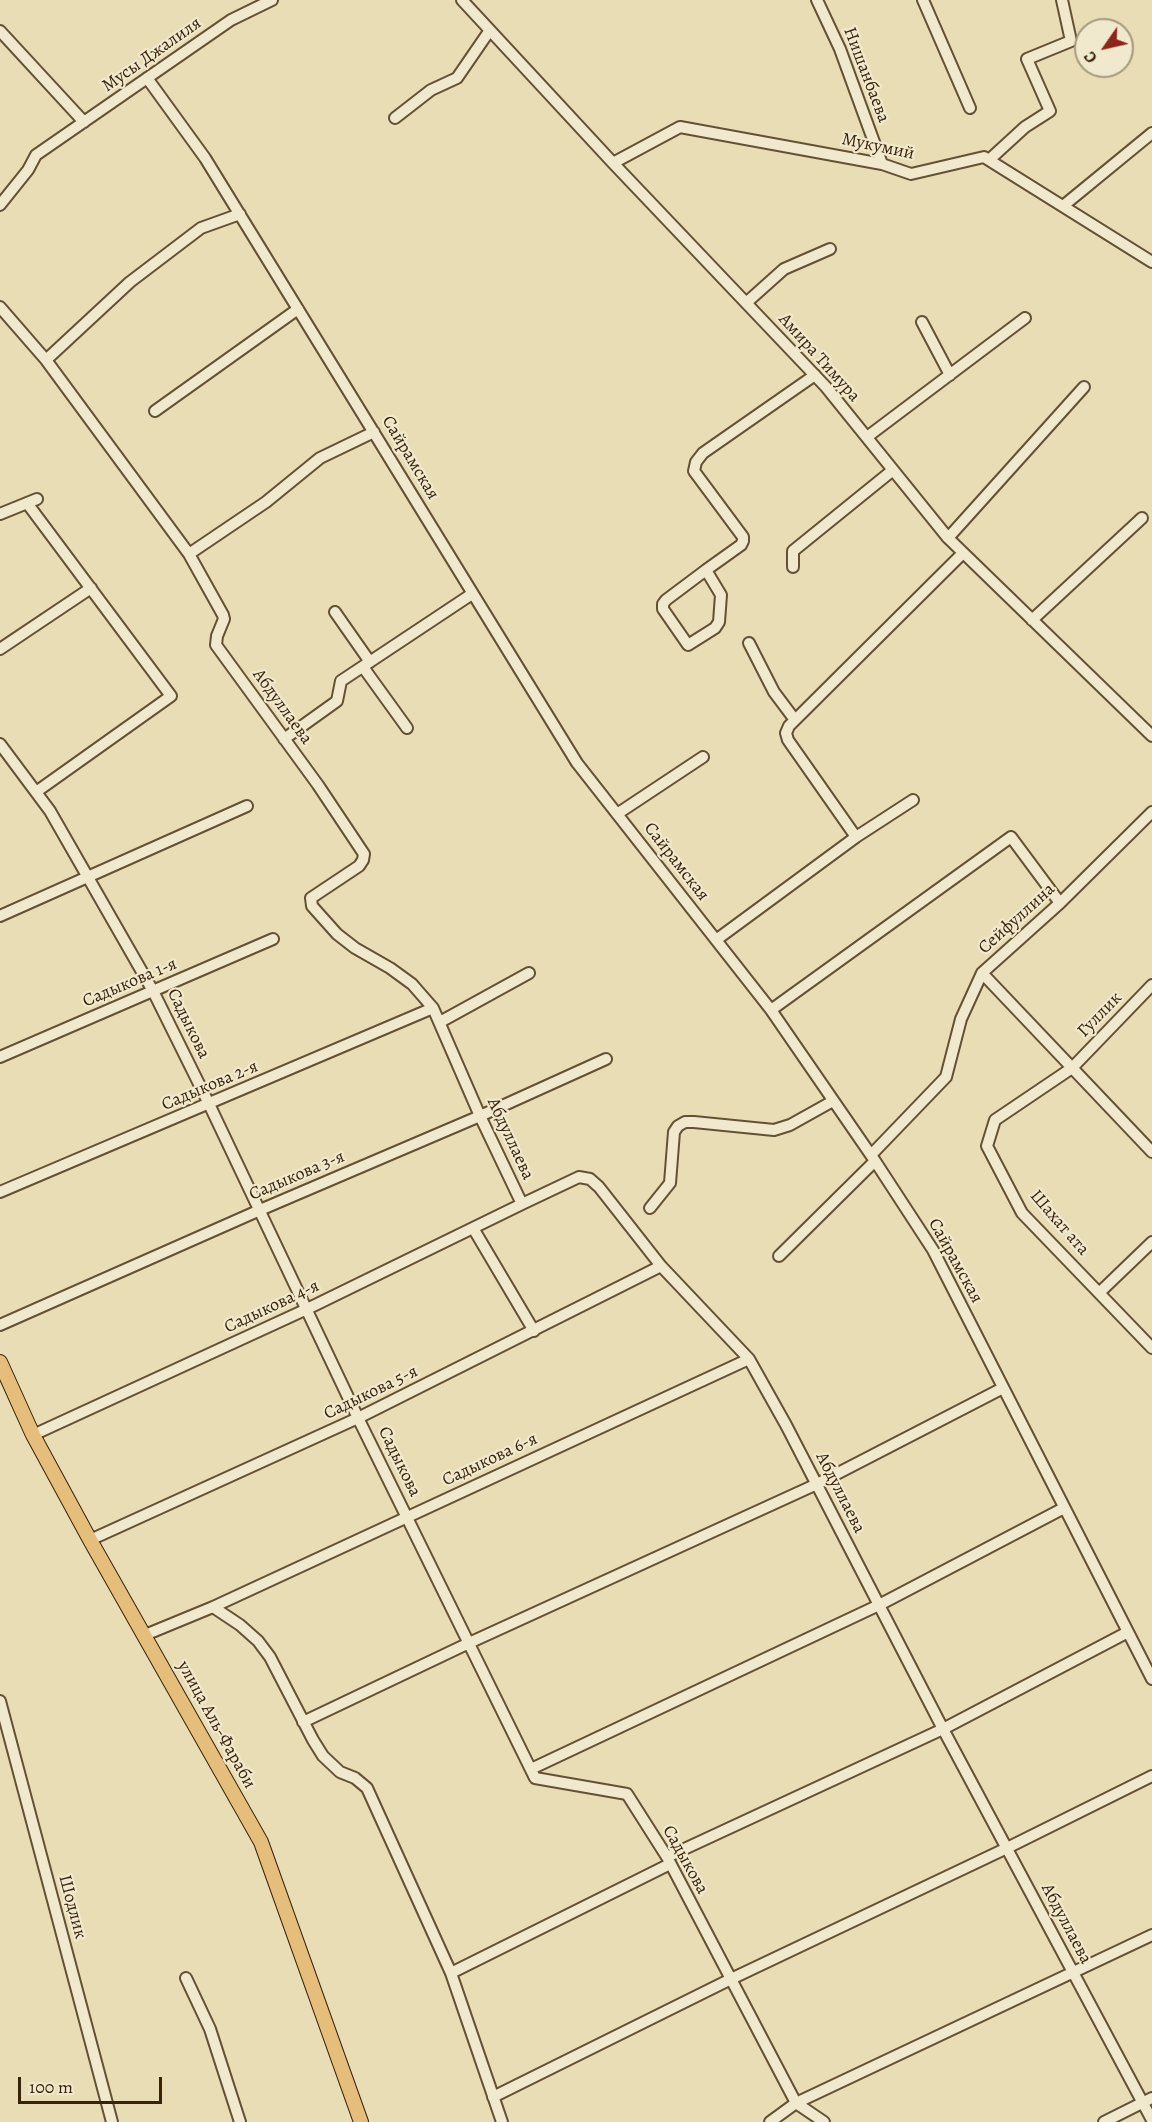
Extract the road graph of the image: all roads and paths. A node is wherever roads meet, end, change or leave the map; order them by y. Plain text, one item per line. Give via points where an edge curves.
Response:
1 (272, 0) edge
2 (462, 0) edge
3 (817, 0) edge
4 (923, 0) edge
5 (1062, 0) edge
6 (490, 30) junction
7 (0, 31) edge
8 (147, 78) junction
9 (970, 108) dead end
10 (395, 118) dead end
11 (84, 122) junction
12 (1152, 133) edge
13 (989, 160) junction
14 (613, 163) junction
15 (882, 164) junction
16 (0, 205) edge
17 (1063, 206) junction
18 (240, 214) junction
19 (830, 249) dead end
20 (1152, 262) edge
21 (746, 303) junction
22 (0, 307) edge
23 (298, 309) junction
24 (1025, 318) dead end
25 (922, 322) dead end
26 (46, 360) junction
27 (815, 375) junction
28 (950, 375) junction
29 (1084, 387) dead end
30 (155, 411) dead end
31 (375, 432) junction
32 (867, 437) junction
33 (893, 470) junction
34 (0, 514) edge
35 (1142, 518) dead end
36 (948, 538) junction
37 (963, 553) junction
38 (189, 554) junction
39 (793, 567) dead end
40 (706, 570) junction
41 (91, 588) junction
42 (472, 594) junction
43 (335, 612) dead end
44 (1032, 620) junction
45 (748, 643) dead end
46 (0, 649) edge
47 (366, 664) junction
48 (795, 720) junction
49 (407, 728) dead end
50 (1152, 736) edge
51 (284, 739) junction
52 (0, 744) edge
53 (704, 757) dead end
54 (36, 792) junction
55 (913, 800) dead end
56 (247, 806) dead end
57 (1152, 812) edge
58 (617, 814) junction
59 (856, 837) junction
60 (89, 878) junction
61 (1060, 903) junction
62 (0, 916) edge
63 (273, 939) dead end
64 (716, 940) junction
65 (529, 972) dead end
66 (982, 973) junction
67 (1152, 985) edge
68 (153, 991) junction
69 (433, 1008) junction
70 (771, 1010) junction
71 (440, 1022) junction
72 (0, 1057) edge
73 (606, 1059) dead end
74 (1072, 1068) junction
75 (833, 1101) junction
76 (209, 1104) junction
77 (480, 1116) junction
78 (1152, 1152) edge
79 (873, 1158) junction
80 (0, 1192) edge
81 (522, 1204) junction
82 (650, 1208) dead end
83 (260, 1210) junction
84 (473, 1228) junction
85 (1152, 1242) edge
86 (779, 1256) dead end
87 (661, 1266) junction
88 (1099, 1293) junction
89 (308, 1309) junction
90 (0, 1325) edge
91 (534, 1330) junction
92 (1152, 1348) edge
93 (749, 1359) junction
94 (0, 1362) edge
95 (1003, 1388) junction
96 (358, 1418) junction
97 (33, 1435) junction
98 (817, 1484) junction
99 (1064, 1508) junction
100 (407, 1516) junction
101 (90, 1540) junction
102 (879, 1605) junction
103 (213, 1608) junction
104 (1128, 1632) junction
105 (145, 1635) junction
106 (469, 1643) junction
107 (1152, 1679) edge
108 (0, 1701) edge
109 (303, 1722) junction
110 (943, 1729) junction
111 (531, 1769) junction
112 (1152, 1776) edge
113 (1007, 1848) junction
114 (669, 1861) junction
115 (1152, 1935) edge
116 (451, 1973) junction
117 (1073, 1973) junction
118 (186, 1978) dead end
119 (731, 1979) junction
120 (493, 2097) junction
121 (1148, 2100) edge
122 (795, 2103) junction
123 (1152, 2120) edge
124 (112, 2122) edge
125 (240, 2122) edge
126 (361, 2122) edge
127 (502, 2122) edge
128 (770, 2122) edge
129 (824, 2122) edge
130 (1104, 2122) edge

1 - 8 street, Мусы Джалиля via 231,20
2 - 6 street, Амира Тимура
3 - 15 street, Нишанбаева via 840,49
4 - 9 street
5 - 13 street via 1071,41 1027,59 1050,111 1025,127
6 - 10 street via 458,78 431,90
6 - 14 street, Амира Тимура
7 - 11 street
8 - 11 street, Мусы Джалиля
8 - 18 street, Сайрамская
11 - 16 street, Мусы Джалиля via 36,155
12 - 17 street
13 - 15 street, Мукумий via 984,157 911,174
13 - 17 street
14 - 15 street, Мукумий via 680,126
14 - 21 street, Амира Тимура
17 - 20 street
18 - 23 street, Сайрамская
18 - 26 street via 201,228 130,282
19 - 21 street via 784,269
21 - 27 street, Амира Тимура
22 - 26 street, Абдуллаева
23 - 30 street
23 - 31 street, Сайрамская
24 - 28 street
25 - 28 street
26 - 38 street, Абдуллаева
27 - 32 street, Амира Тимура
27 - 40 street via 703,453 696,462 694,471 743,537 741,545
28 - 32 street
29 - 36 street
31 - 38 street via 320,458 266,502
31 - 42 street, Сайрамская
32 - 33 street, Амира Тимура
33 - 36 street, Амира Тимура
33 - 39 street via 793,551
34 - 41 street via 32,501
35 - 44 street
36 - 37 street, Амира Тимура
37 - 44 street, Амира Тимура
37 - 48 street
38 - 51 street, Абдуллаева via 223,615 216,645
40 - 40 street via 663,604 688,645 719,622 721,595
41 - 46 street
41 - 54 street via 171,696
42 - 47 street
42 - 58 street, Сайрамская via 577,763
43 - 47 street
44 - 50 street, Амира Тимура
45 - 48 street via 774,692
47 - 49 street
47 - 51 street via 341,681 337,700
48 - 59 street via 786,733 788,740
51 - 69 street, Абдуллаева via 364,854 359,866 311,898 312,906 337,934 412,984
52 - 54 street, Садыкова
53 - 58 street
54 - 60 street, Садыкова
55 - 59 street
56 - 60 street
57 - 61 street, Сейфуллина
58 - 64 street, Сайрамская
59 - 64 street
60 - 62 street
60 - 68 street, Садыкова
61 - 66 street, Сейфуллина
61 - 70 street via 1011,837
63 - 68 street, Садыкова 1-я
64 - 70 street, Сайрамская
65 - 71 street
66 - 74 street
66 - 79 street, Сейфуллина via 961,1019 946,1077
67 - 74 street, Гуллик
68 - 72 street, Садыкова 1-я
68 - 76 street, Садыкова
69 - 71 street, Абдуллаева
69 - 76 street, Садыкова 2-я
70 - 75 street, Сайрамская
71 - 77 street, Абдуллаева
73 - 77 street, Садыкова 3-я
74 - 78 street
74 - 88 street, Шахат ата via 995,1120 987,1146 1022,1213
75 - 79 street, Сайрамская
75 - 82 street via 774,1130 694,1122 678,1126 674,1132 670,1183
76 - 80 street, Садыкова 2-я
76 - 83 street, Садыкова
77 - 81 street, Абдуллаева
77 - 83 street, Садыкова 3-я
79 - 86 street, Сейфуллина
79 - 95 street, Сайрамская via 933,1250
81 - 84 street, Садыкова 4-я
81 - 87 street, Абдуллаева via 579,1177 590,1179
83 - 89 street, Садыкова
83 - 90 street, Садыкова 3-я
84 - 89 street, Садыкова 4-я
84 - 91 street
85 - 88 street
87 - 91 street, Садыкова 5-я
87 - 93 street, Абдуллаева
88 - 92 street, Шахат ата
89 - 96 street, Садыкова
89 - 97 street, Садыкова 4-я
91 - 96 street, Садыкова 5-я
93 - 98 street, Абдуллаева
93 - 100 street, Садыкова 6-я
94 - 97 main road, улица Аль-Фараби
95 - 98 street
95 - 99 street, Сайрамская
96 - 100 street, Садыкова
96 - 101 street, Садыкова 5-я
97 - 101 main road, улица Аль-Фараби
98 - 102 street, Абдуллаева
98 - 106 street
99 - 102 street
99 - 104 street, Сайрамская
100 - 103 street, Садыкова 6-я
100 - 106 street, Садыкова
101 - 105 main road, улица Аль-Фараби
102 - 110 street, Абдуллаева
102 - 111 street
103 - 105 street, Садыкова 6-я
103 - 109 street via 240,1624 258,1641
104 - 107 street, Сайрамская
104 - 110 street
105 - 126 main road, улица Аль-Фараби via 261,1842
106 - 109 street
106 - 111 street, Садыкова
108 - 124 street, Шодлик
109 - 116 street via 323,1756 367,1788
110 - 113 street, Абдуллаева
110 - 114 street
111 - 114 street, Садыкова via 535,1778 627,1794
112 - 113 street
113 - 117 street, Абдуллаева
113 - 119 street
114 - 116 street
114 - 119 street, Садыкова
115 - 117 street
116 - 120 street
117 - 121 street, Абдуллаева
117 - 122 street
118 - 125 street via 210,2029
119 - 120 street
119 - 122 street, Садыкова
120 - 127 street
121 - 123 street, Абдуллаева
121 - 130 street
122 - 128 street
122 - 129 street, Садыкова

